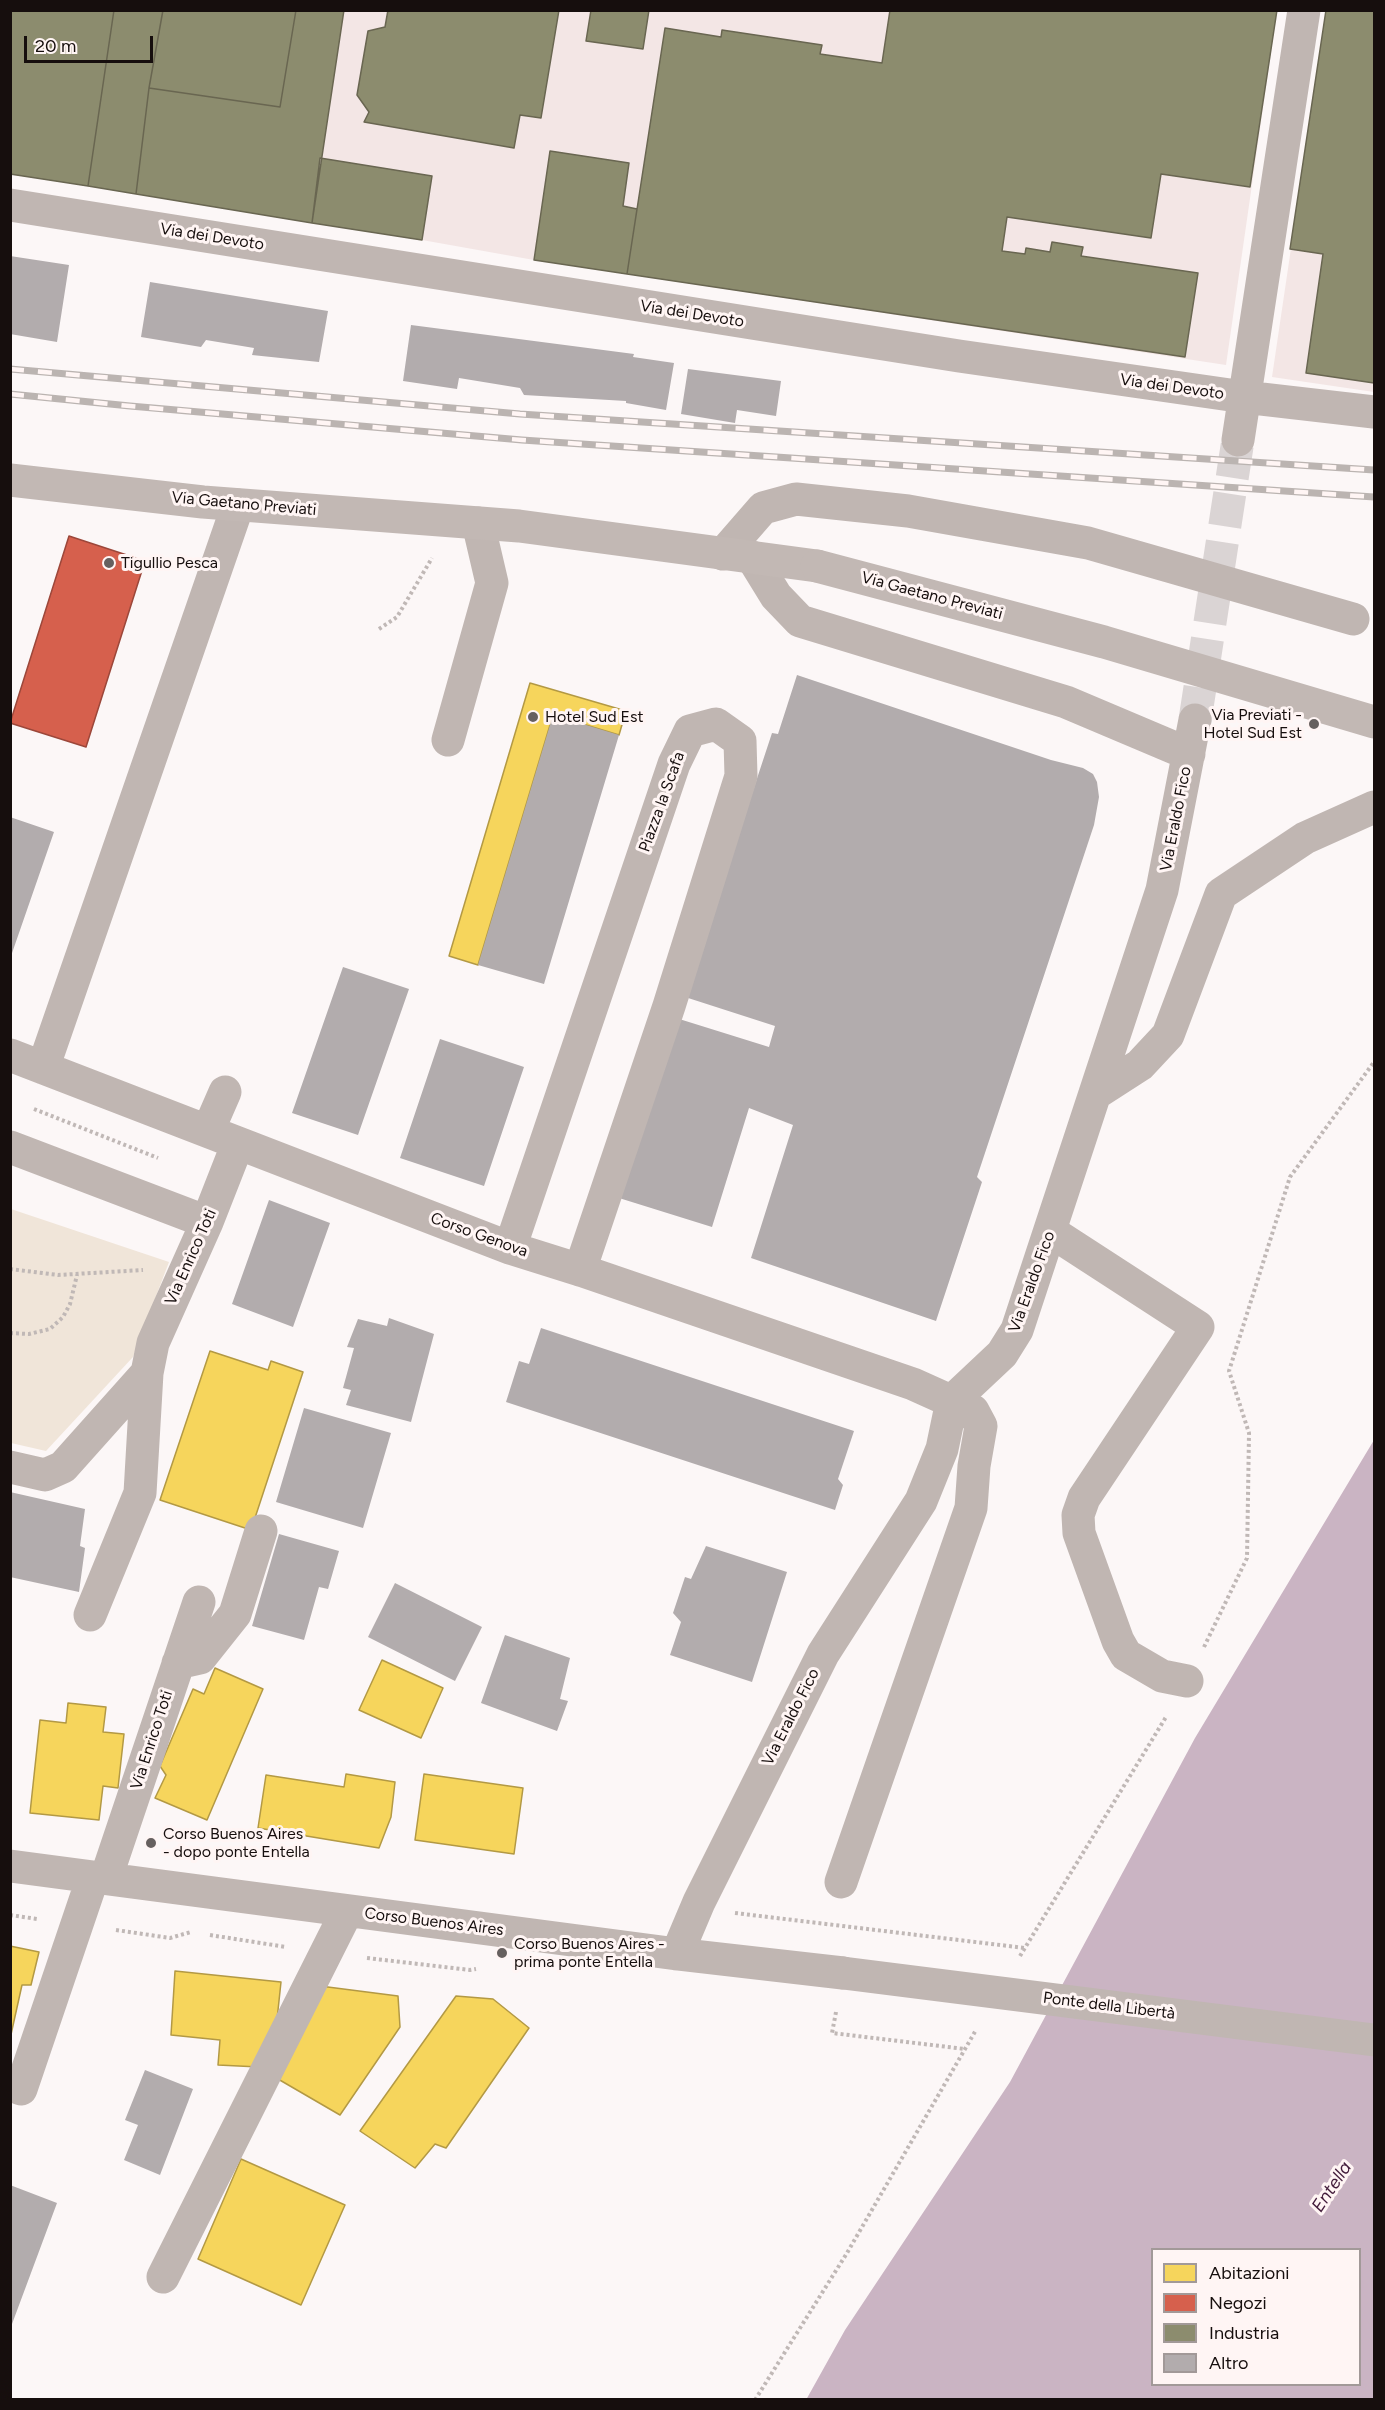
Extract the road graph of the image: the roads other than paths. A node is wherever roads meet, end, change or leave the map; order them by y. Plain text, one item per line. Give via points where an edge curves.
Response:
1 (1304, 10) edge
2 (10, 205) edge
3 (1244, 397) junction
4 (1374, 412) edge
5 (1238, 440) tunnel mouth
6 (10, 480) edge
7 (238, 505) junction
8 (466, 522) junction
9 (737, 556) junction
10 (1353, 619) dead end
11 (1195, 720) tunnel mouth
12 (1374, 722) edge
13 (448, 740) dead end
14 (1190, 754) junction
15 (1374, 807) edge
16 (10, 1055) edge
17 (43, 1068) junction
18 (225, 1092) dead end
19 (1095, 1094) junction
20 (208, 1131) junction
21 (238, 1143) junction
22 (10, 1148) edge
23 (207, 1222) junction
24 (1050, 1231) junction
25 (510, 1248) junction
26 (579, 1269) junction
27 (147, 1373) junction
28 (952, 1401) junction
29 (10, 1467) edge
30 (261, 1531) dead end
31 (199, 1602) dead end
32 (90, 1615) dead end
33 (178, 1663) junction
34 (1187, 1681) road end
35 (10, 1866) edge
36 (100, 1877) junction
37 (841, 1882) dead end
38 (347, 1911) junction
39 (677, 1954) junction
40 (843, 1973) joint
41 (1374, 2040) edge
42 (21, 2089) dead end
43 (163, 2277) dead end

1 - 3 street
2 - 3 street, Via dei Devoto
3 - 4 street, Via dei Devoto
3 - 5 street
6 - 7 main road, Via Gaetano Previati
7 - 8 main road, Via Gaetano Previati
7 - 17 street
8 - 9 main road, Via Gaetano Previati
8 - 13 street via 492,583
9 - 10 street via 763,508 796,499 908,511 1088,543
9 - 12 main road, Via Gaetano Previati, bridge via 817,566 1104,642
9 - 14 street via 800,621 1066,702
11 - 14 street, Via Eraldo Fico
14 - 19 street, Via Eraldo Fico via 1162,890
15 - 19 street via 1305,838 1221,894 1168,1035 1140,1065
16 - 17 street, Corso Genova
17 - 20 street, Corso Genova
18 - 20 street
19 - 24 street, Via Eraldo Fico
20 - 21 street, Corso Genova
21 - 23 street, Via Enrico Toti
21 - 25 street, Corso Genova
22 - 23 street
23 - 27 street, Via Enrico Toti via 153,1343
24 - 28 street, Via Eraldo Fico via 1017,1330 1002,1353
24 - 34 street via 1198,1327 1084,1498 1078,1515 1079,1533 1126,1655 1162,1676
25 - 26 street, Corso Genova
25 - 26 street, Piazza la Scafa via 674,764 690,731 716,724 740,741 741,776 669,1006
26 - 28 street, Corso Genova via 913,1384
27 - 29 street via 63,1467 45,1475
27 - 32 street, Via Enrico Toti via 140,1493
28 - 37 street, Corso Genova via 973,1411 981,1426 971,1508
28 - 39 street, Via Eraldo Fico via 942,1449 921,1501 823,1653
30 - 33 street via 236,1614 200,1658
31 - 33 street, Via Enrico Toti
33 - 36 street, Via Enrico Toti
35 - 36 street, Corso Buenos Aires
36 - 38 street, Corso Buenos Aires
36 - 42 street, Via Enrico Toti
38 - 39 street, Corso Buenos Aires
38 - 43 street, Corso Buenos Aires
39 - 40 street, Corso Buenos Aires
40 - 41 street, Ponte della Libertà, bridge

